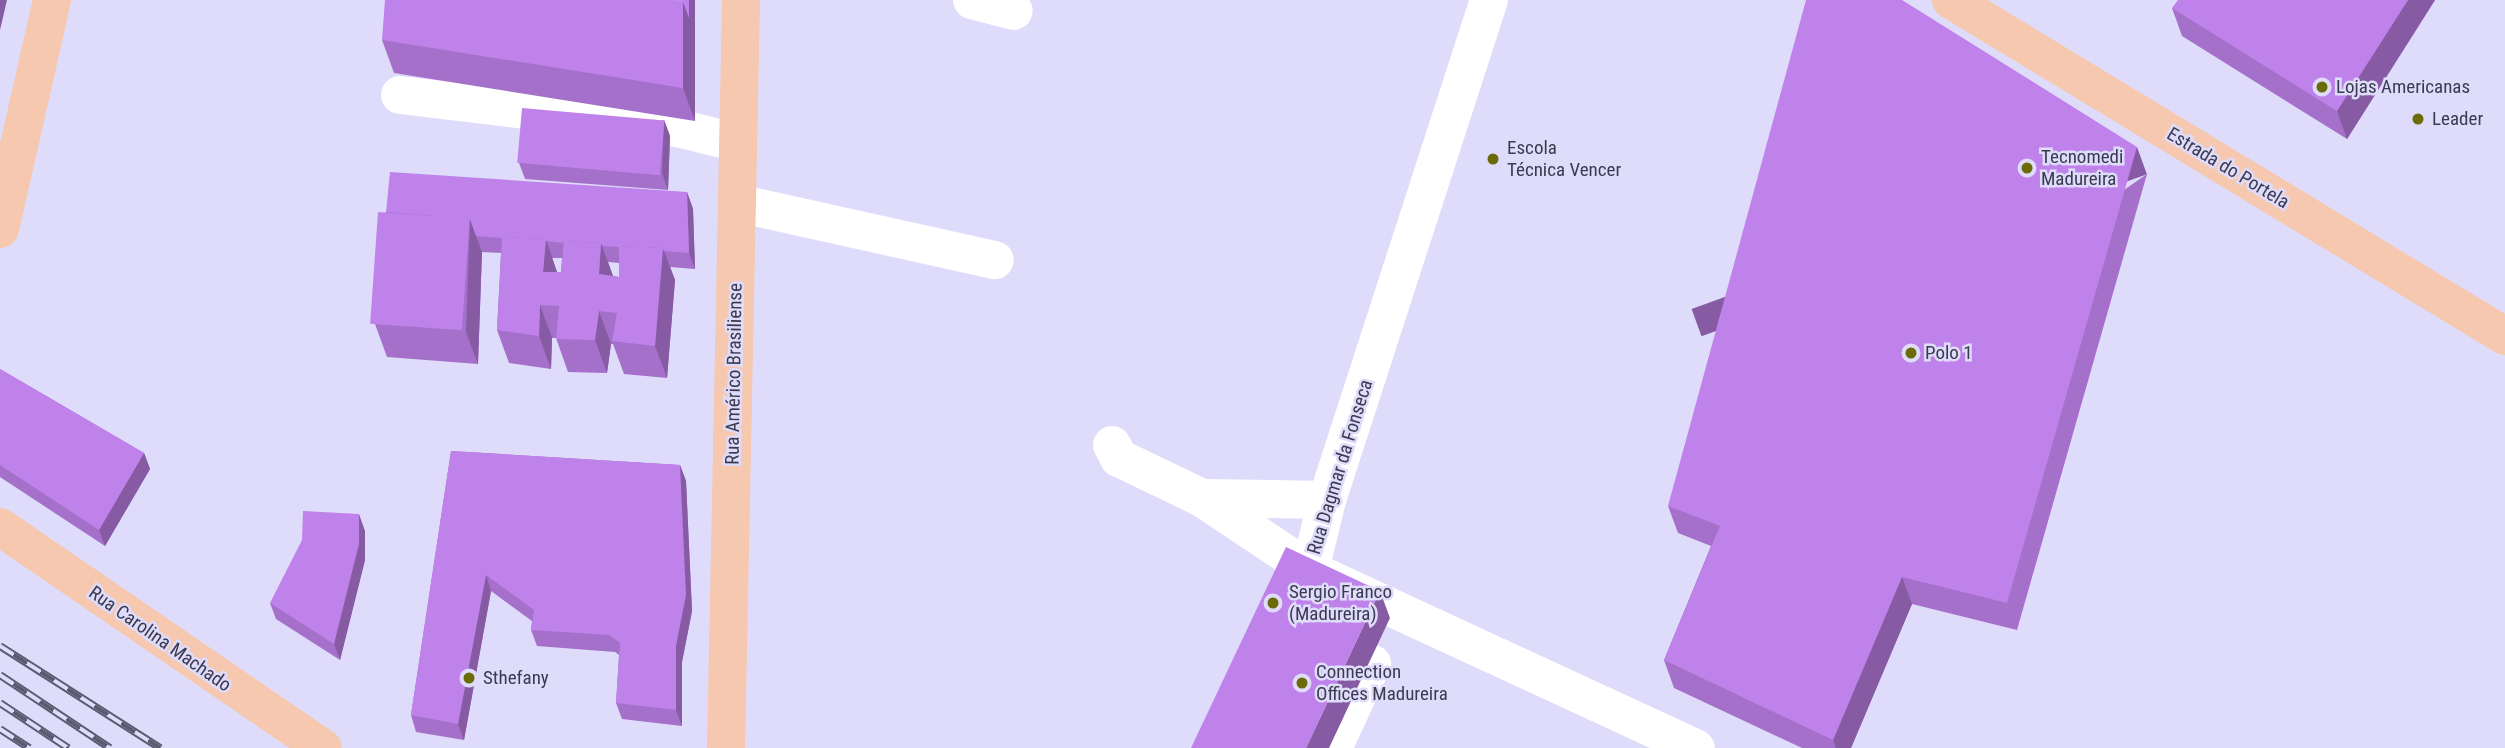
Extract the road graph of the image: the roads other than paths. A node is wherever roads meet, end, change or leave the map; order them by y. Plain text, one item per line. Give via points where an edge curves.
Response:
1 (52, 0) edge
2 (741, 0) edge
3 (972, 0) edge
4 (1489, 0) edge
5 (1951, 0) edge
6 (1014, 11) dead end
7 (400, 95) dead end
8 (738, 143) junction
9 (737, 202) junction
10 (0, 229) edge
11 (995, 260) dead end
12 (2505, 336) edge
13 (1112, 445) dead end
14 (1202, 498) junction
15 (1327, 500) junction
16 (0, 527) edge
17 (1310, 570) junction
18 (1372, 664) dead end
19 (323, 748) edge
20 (726, 748) edge
21 (1333, 748) edge
22 (1696, 748) edge

1 - 10 main road
2 - 8 main road, Rua Américo Brasiliense
3 - 6 street
4 - 15 street, Rua Dagmar da Fonseca
5 - 12 main road, Estrada do Portela
7 - 8 street via 678,128
8 - 9 main road, Rua Américo Brasiliense
9 - 11 street
9 - 20 main road, Rua Américo Brasiliense
13 - 14 street via 1119,458
14 - 15 street
14 - 17 street
15 - 17 street, Rua Dagmar da Fonseca
16 - 19 main road, Rua Carolina Machado
17 - 22 street, Rua Dagmar da Fonseca
18 - 21 street

